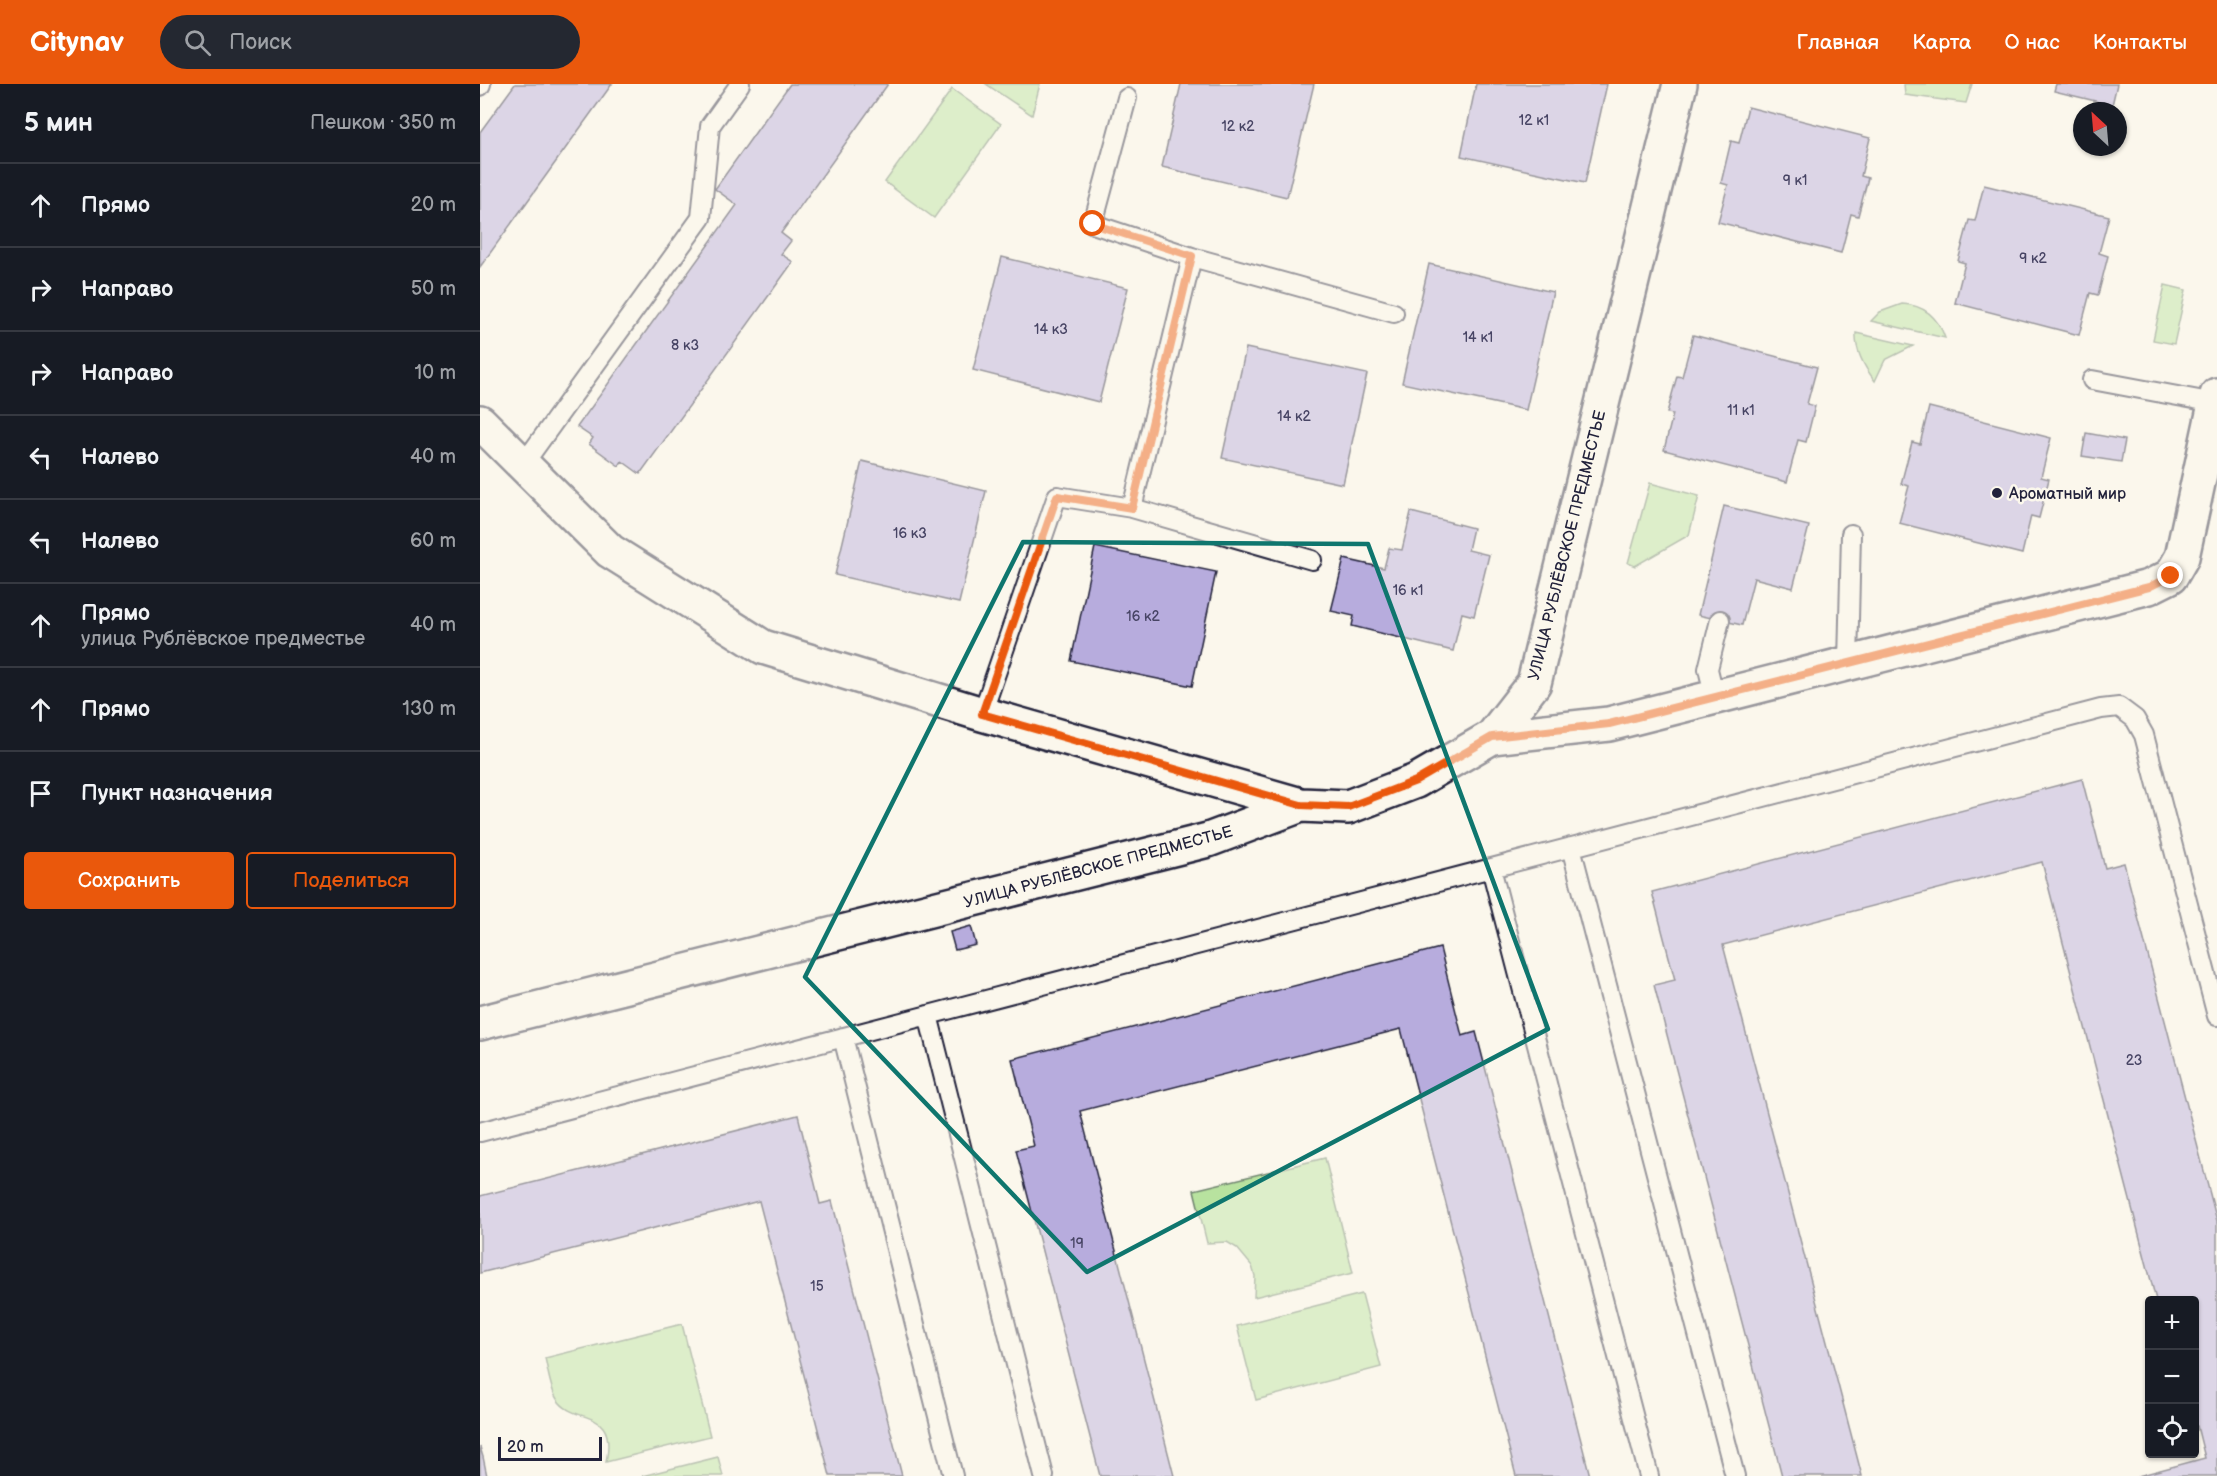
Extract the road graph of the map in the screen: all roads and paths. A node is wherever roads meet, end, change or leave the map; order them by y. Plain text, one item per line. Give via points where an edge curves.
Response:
1 (740, 84) edge
2 (1680, 84) edge
3 (1127, 98) dead end
4 (1192, 256) junction
5 (1394, 313) dead end
6 (2092, 380) dead end
7 (2216, 399) edge
8 (480, 423) edge
9 (522, 466) junction
10 (1132, 508) junction
11 (1851, 534) dead end
12 (1312, 560) dead end
13 (1720, 620) dead end
14 (1848, 663) junction
15 (1715, 698) junction
16 (982, 714) junction
17 (1492, 737) junction
18 (1301, 805) junction
19 (1571, 847) junction
20 (1491, 868) junction
21 (928, 1014) junction
22 (2217, 1016) edge
23 (480, 1023) edge
24 (843, 1037) junction
25 (480, 1132) edge
26 (953, 1476) edge
27 (1044, 1476) edge
28 (1649, 1476) edge
29 (1735, 1476) edge

1 - 9 lane via 710,126 700,218
2 - 17 street, УЛИЦА РУБЛЁВСКОЕ ПРЕДМЕСТЬЕ via 1534,683
3 - 4 lane via 1093,224
4 - 5 lane
4 - 10 lane
6 - 7 lane
7 - 14 street via 2182,556 2171,576 2149,587
8 - 9 street
9 - 16 street via 610,551 763,647
10 - 12 lane
10 - 16 lane via 1057,496
11 - 14 lane
13 - 15 lane via 1708,669
14 - 15 street
15 - 17 street via 1609,724
16 - 18 street
17 - 18 street, УЛИЦА РУБЛЁВСКОЕ ПРЕДМЕСТЬЕ via 1416,781 1348,807
18 - 23 street, УЛИЦА РУБЛЁВСКОЕ ПРЕДМЕСТЬЕ via 1208,840
19 - 20 lane
19 - 22 lane via 2120,707 2135,719 2144,735
19 - 29 lane
20 - 21 lane
20 - 28 lane
21 - 24 lane
21 - 27 lane
24 - 25 lane
24 - 26 lane

